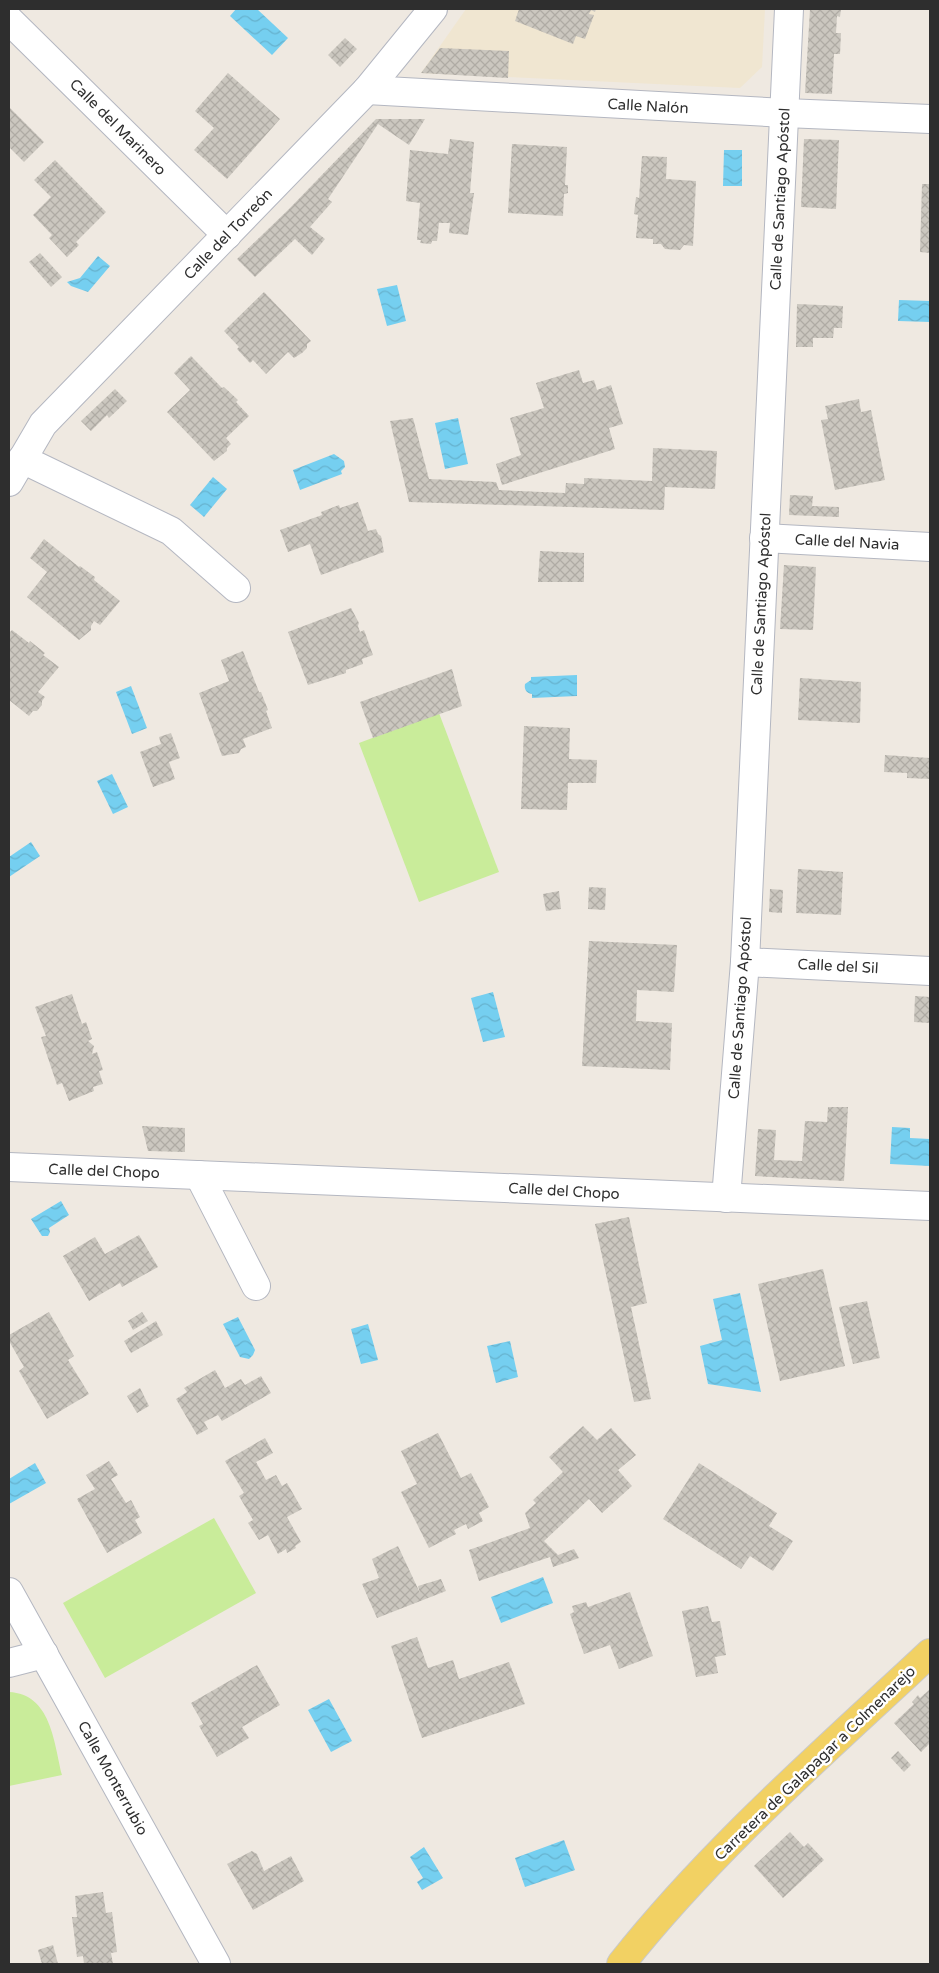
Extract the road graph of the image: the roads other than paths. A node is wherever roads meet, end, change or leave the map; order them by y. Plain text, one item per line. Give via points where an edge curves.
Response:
1 (432, 9) edge
2 (789, 9) edge
3 (9, 20) edge
4 (367, 90) junction
5 (784, 113) junction
6 (930, 119) edge
7 (228, 235) junction
8 (15, 470) edge
9 (764, 538) junction
10 (930, 547) edge
11 (236, 588) dead end
12 (745, 962) junction
13 (930, 971) edge
14 (9, 1167) edge
15 (199, 1175) junction
16 (726, 1198) junction
17 (930, 1206) edge
18 (256, 1286) dead end
19 (9, 1592) edge
20 (930, 1653) edge
21 (44, 1654) junction
22 (9, 1663) edge
23 (216, 1964) edge
24 (622, 1964) edge

1 - 4 street, Calle del Torreón
2 - 5 street, Calle de Santiago Apóstol
3 - 7 street, Calle del Marinero
4 - 5 street, Calle Nalón
4 - 7 street, Calle del Torreón
5 - 6 street, Calle Nalón
5 - 9 street, Calle de Santiago Apóstol
7 - 8 street, Calle del Torreón via 43,424
8 - 11 street, Calle del Torreón via 171,531
9 - 10 street, Calle del Navia
9 - 12 street, Calle de Santiago Apóstol
12 - 13 street, Calle del Sil
12 - 16 street, Calle de Santiago Apóstol
14 - 15 street, Calle del Chopo
15 - 16 street, Calle del Chopo
15 - 18 street
16 - 17 street, Calle del Chopo
19 - 21 street, Calle Monterrubio
20 - 24 main road, Carretera de Galapagar a Colmenarejo via 738,1832
21 - 22 street
21 - 23 street, Calle Monterrubio

